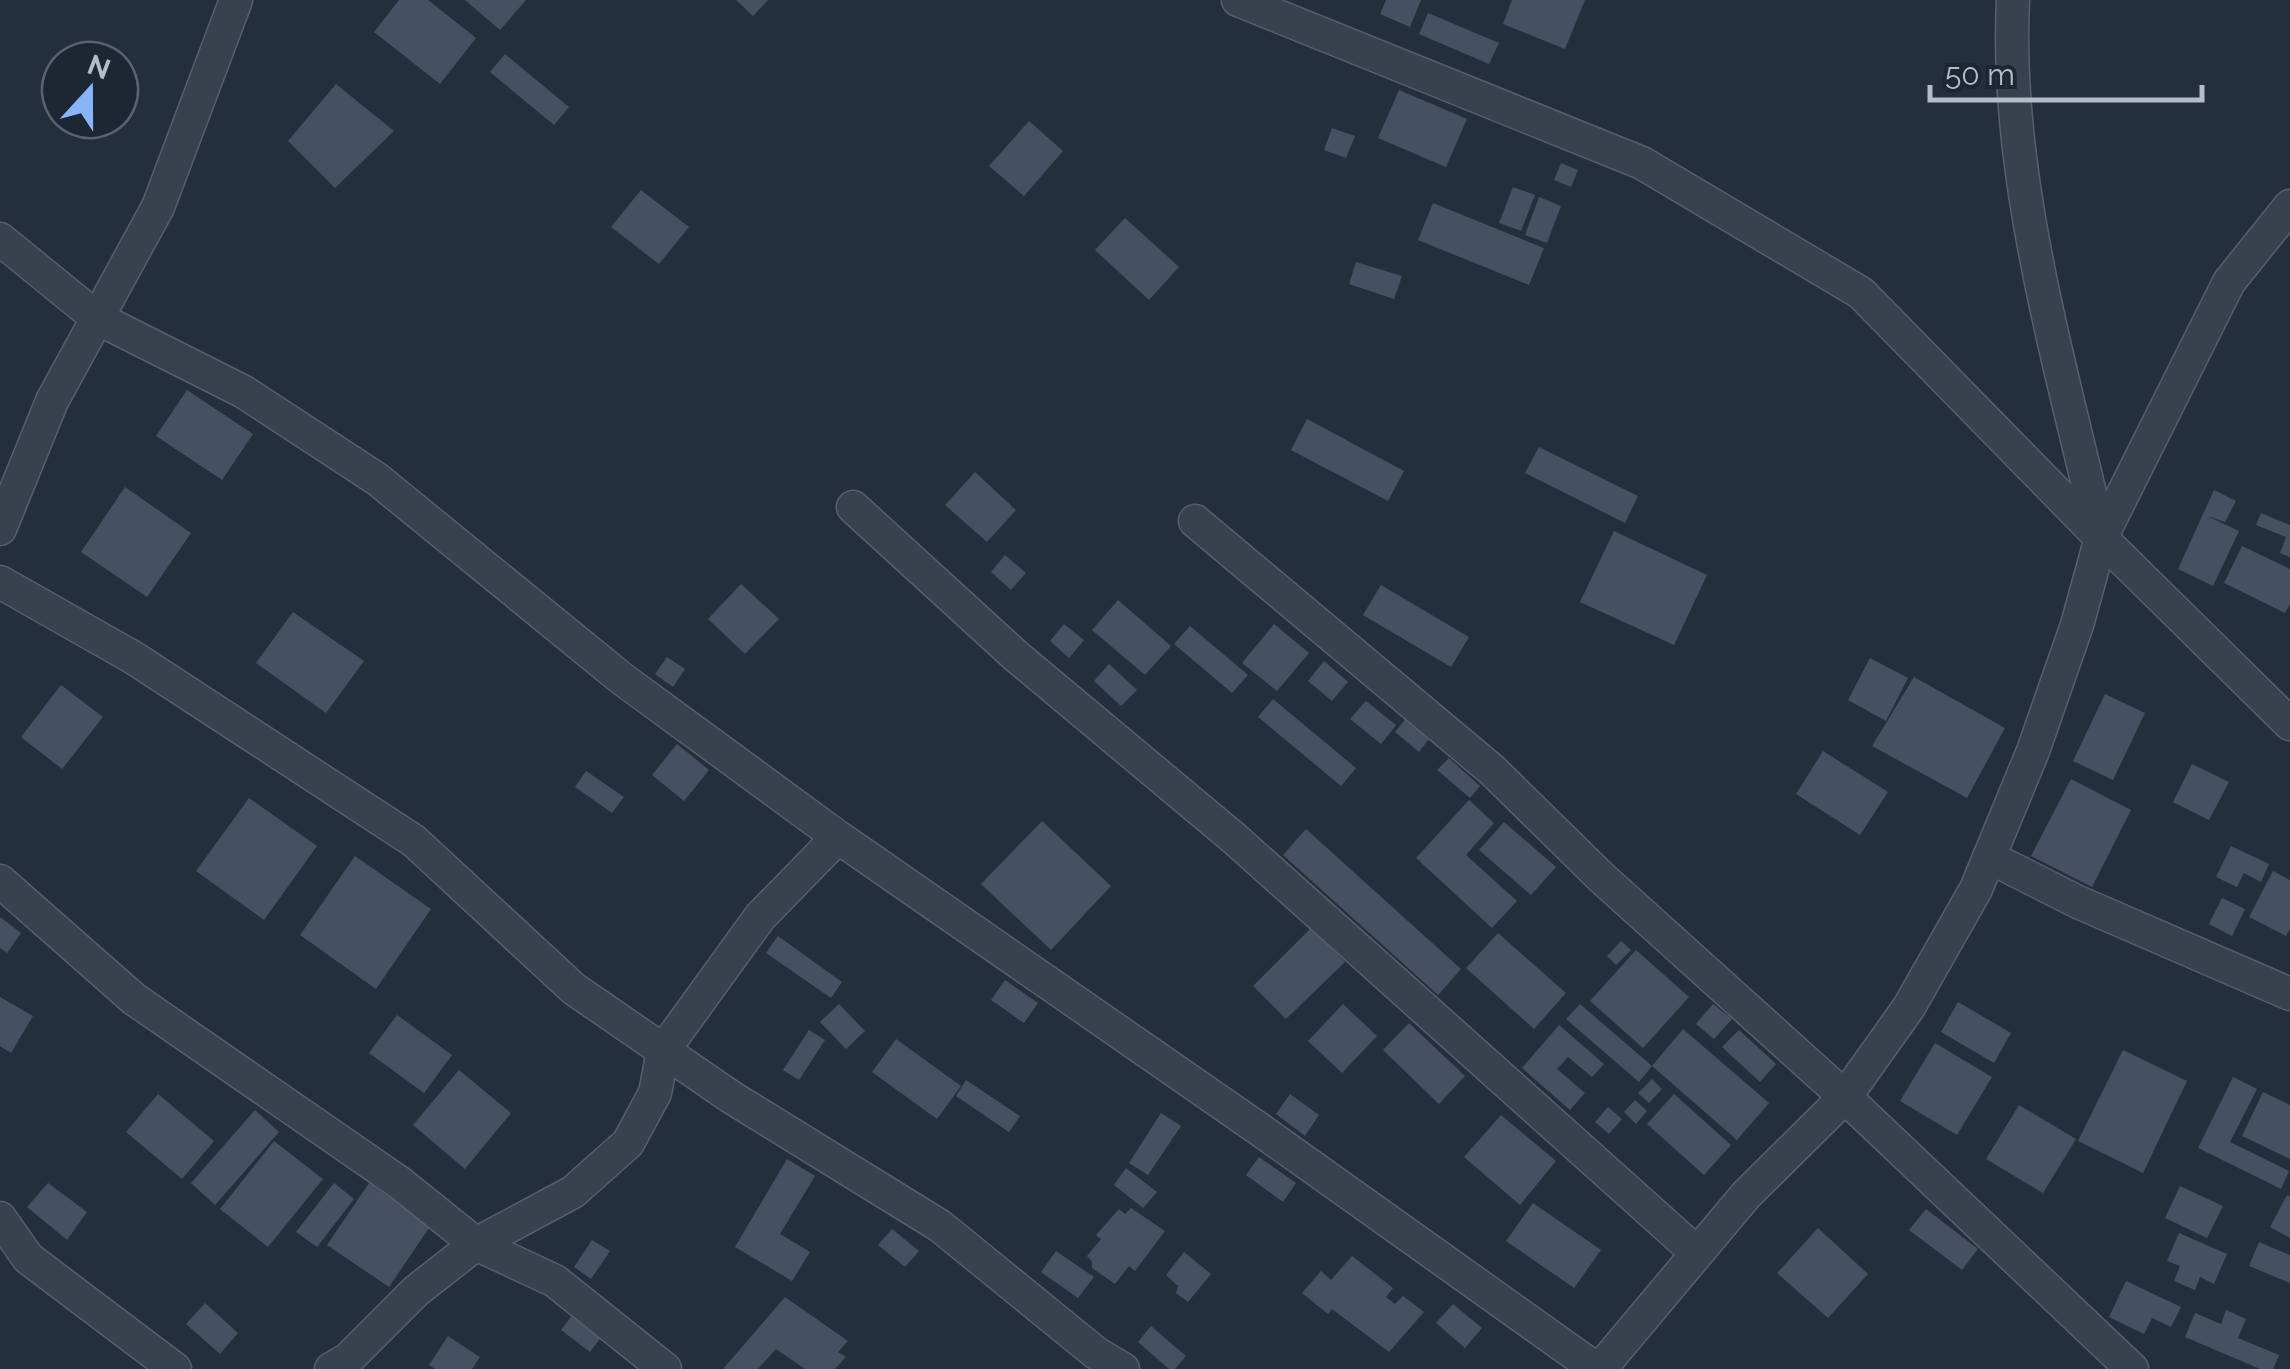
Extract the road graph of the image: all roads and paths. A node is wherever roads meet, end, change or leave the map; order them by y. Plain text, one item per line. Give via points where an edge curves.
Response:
1 (236, 0) edge
2 (1238, 0) edge
3 (2014, 0) edge
4 (2290, 206) edge
5 (0, 239) edge
6 (98, 318) junction
7 (853, 507) dead end
8 (1196, 520) dead end
9 (0, 528) edge
10 (2100, 538) junction
11 (0, 582) edge
12 (2290, 724) edge
13 (838, 838) junction
14 (1989, 857) junction
15 (0, 882) edge
16 (2290, 994) edge
17 (663, 1050) junction
18 (1844, 1097) junction
19 (0, 1218) edge
20 (476, 1244) junction
21 (1697, 1253) junction
22 (1101, 1364) edge
23 (175, 1369) edge
24 (331, 1369) edge
25 (665, 1369) edge
26 (1598, 1369) edge
27 (2132, 1369) edge

1 - 6 street via 158,207
2 - 10 street via 1642,163 1861,293
3 - 10 street via 2011,50 2031,236
4 - 10 street via 2229,282
5 - 6 street
6 - 9 street via 52,400
6 - 13 street via 244,392 377,478 621,678
7 - 21 street
8 - 18 street via 1492,770
10 - 12 street
10 - 14 street via 2077,626
11 - 17 street via 134,658 414,841 574,990
13 - 17 street via 760,917
13 - 26 street
14 - 16 street
14 - 18 street via 1909,1007
15 - 20 street via 134,999 400,1182
17 - 20 street via 656,1094 628,1143 573,1192
17 - 22 street via 940,1226
18 - 21 street
18 - 27 street
19 - 23 street via 28,1258
20 - 24 street
20 - 25 street via 555,1280
21 - 26 street

